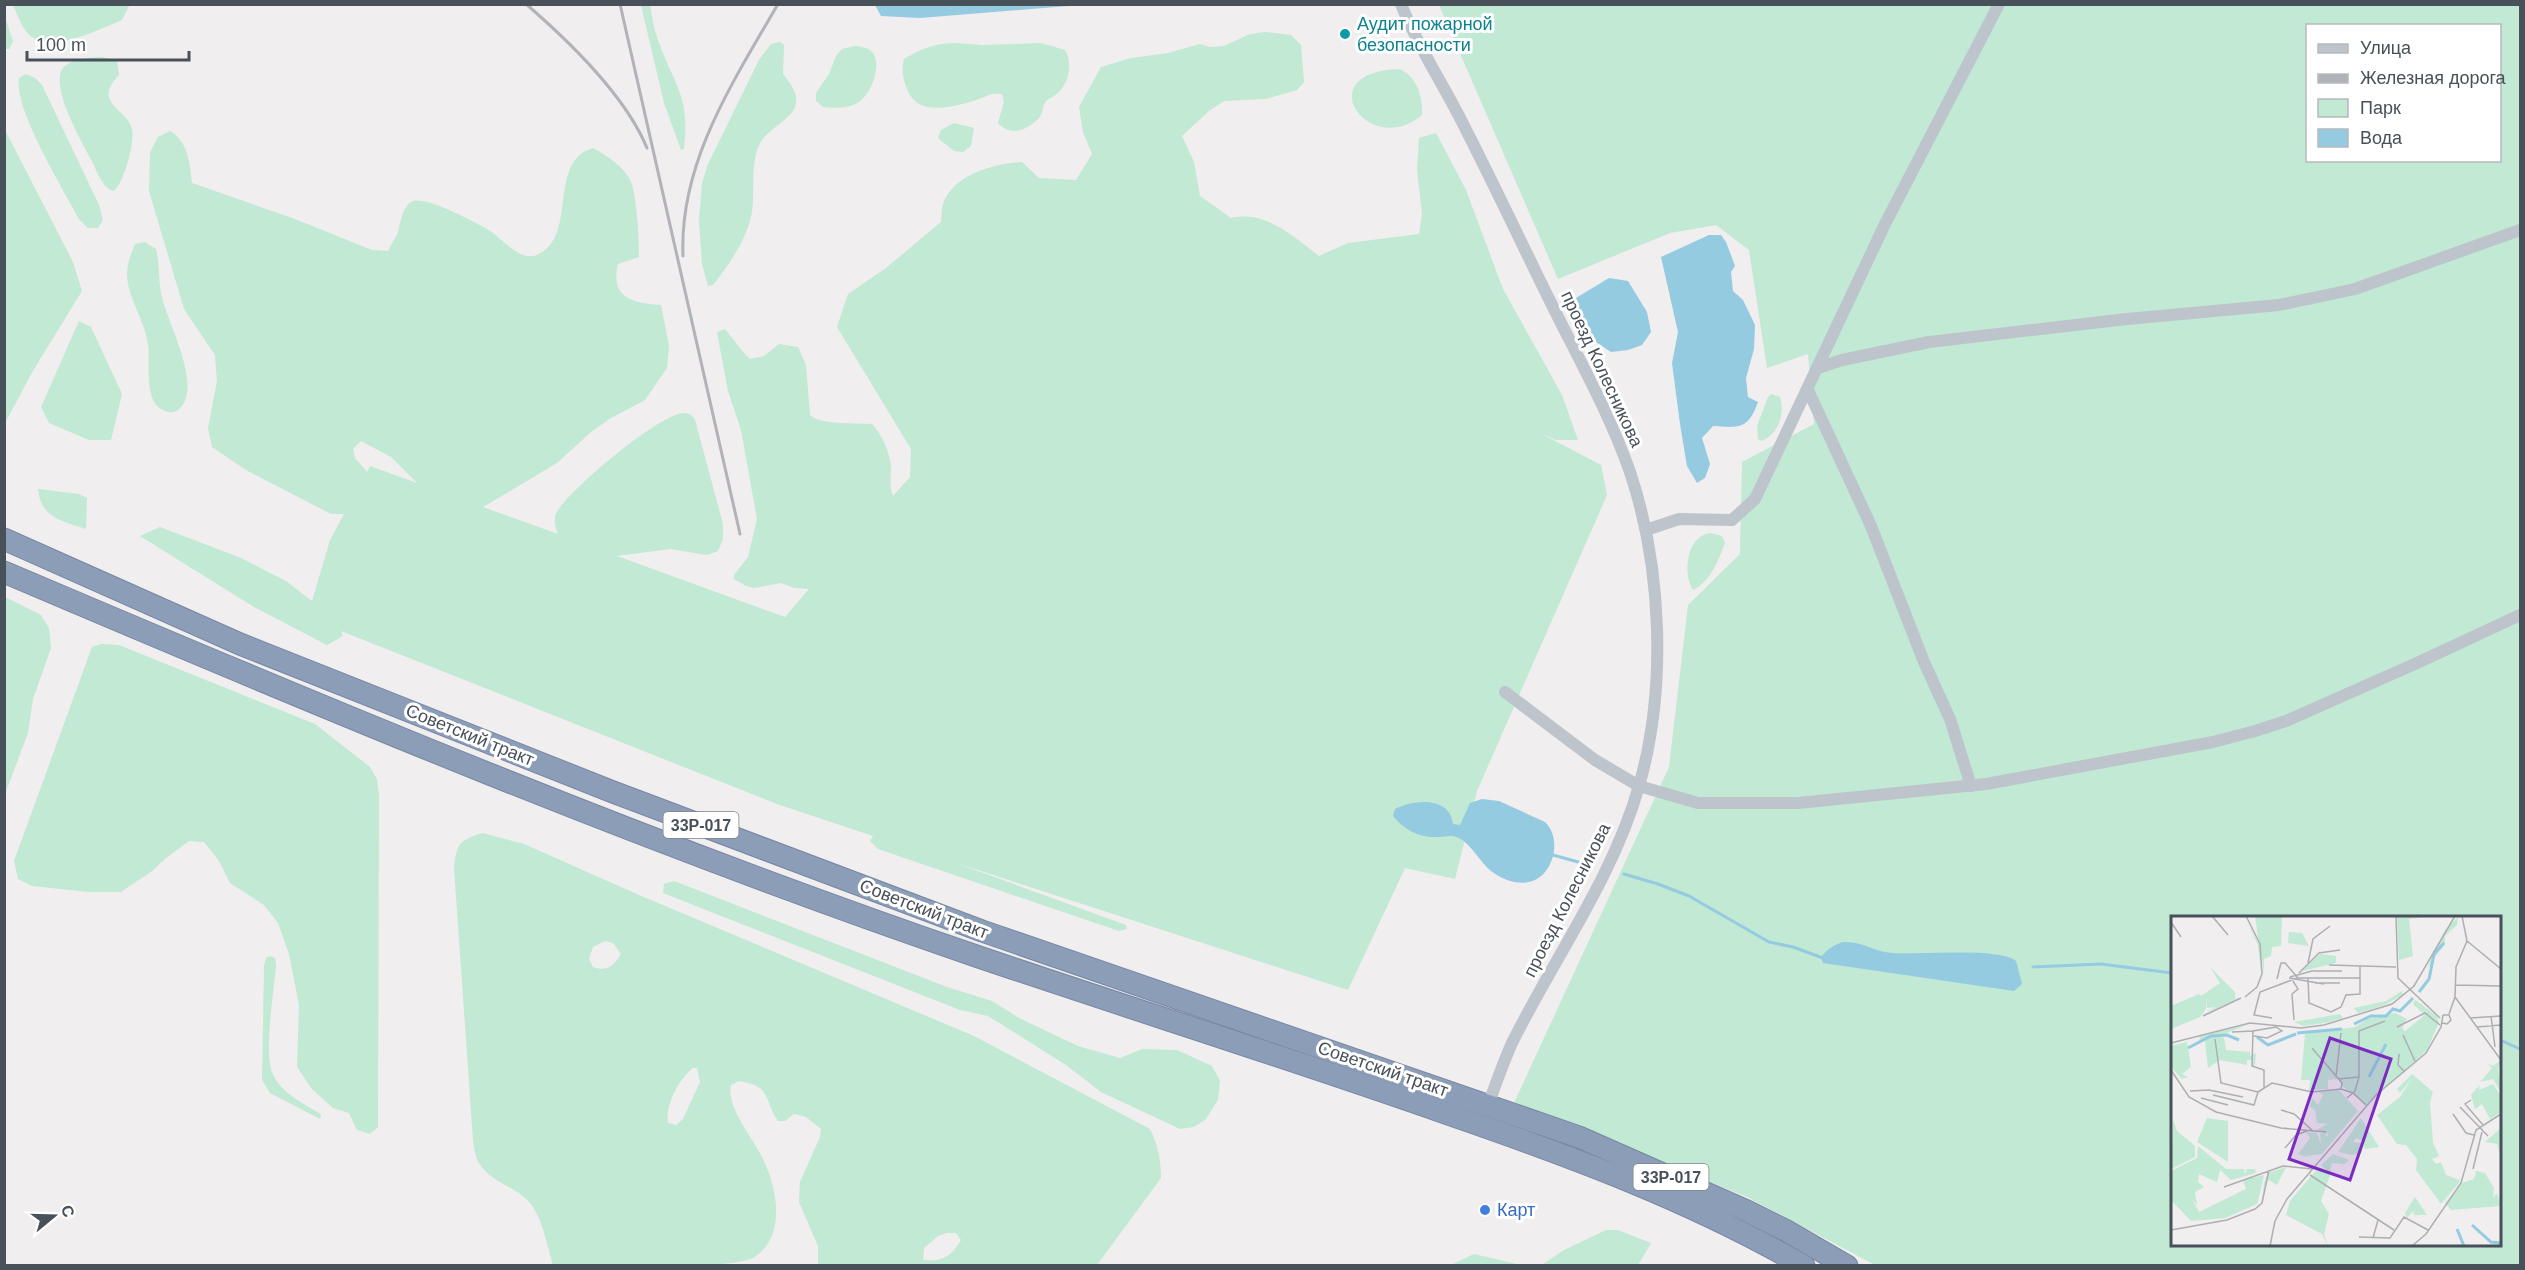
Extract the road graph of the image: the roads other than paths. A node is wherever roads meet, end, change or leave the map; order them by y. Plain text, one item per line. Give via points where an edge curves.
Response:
1 (1401, 4) edge
2 (1999, 4) edge
3 (2520, 230) edge
4 (1818, 368) junction
5 (1808, 390) junction
6 (1646, 530) junction
7 (4, 539) edge
8 (4, 572) edge
9 (2520, 615) edge
10 (1505, 692) dead end
11 (1639, 786) junction
12 (1971, 786) junction
13 (1488, 1105) junction
14 (1480, 1125) junction
15 (1804, 1266) edge
16 (1847, 1266) edge

1 - 6 street, проезд Колесникова via 1608,417 1630,472
2 - 4 street via 1885,224
3 - 4 street via 2355,289 2279,305 1929,342
4 - 5 street
5 - 6 street via 1755,499 1732,520 1678,519
5 - 12 street via 1871,526 1950,719
6 - 11 street, проезд Колесникова via 1656,613 1656,662
7 - 13 highway, Советский тракт / 33Р-017 via 240,644 613,792 982,932
8 - 14 highway, Советский тракт / 33Р-017 via 603,820 976,956
9 - 12 street via 2286,721 2255,731
10 - 11 street via 1595,759
11 - 12 street via 1698,803 1798,803
11 - 13 street, проезд Колесникова via 1603,874 1511,1045
13 - 14 highway
13 - 16 highway, Советский тракт / 33Р-017 via 1579,1137 1747,1211
14 - 15 highway, Советский тракт / 33Р-017 via 1599,1167 1738,1229

